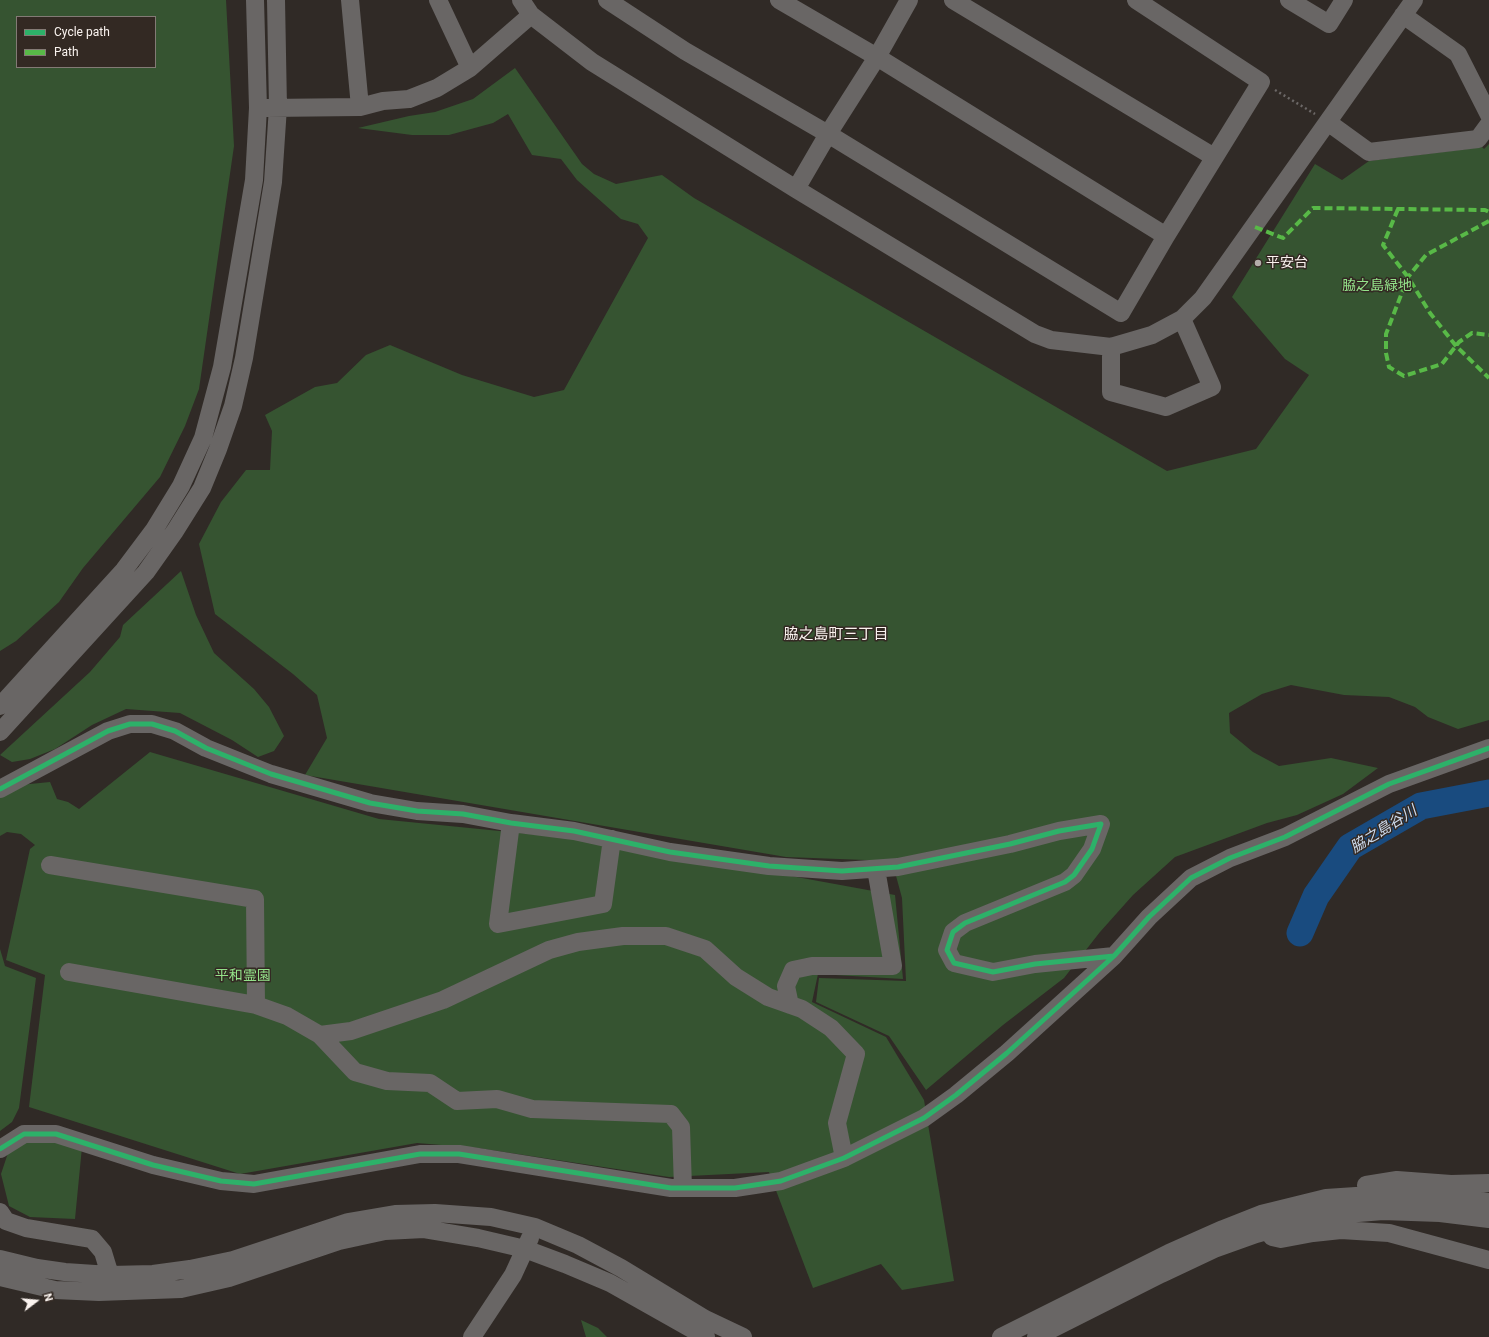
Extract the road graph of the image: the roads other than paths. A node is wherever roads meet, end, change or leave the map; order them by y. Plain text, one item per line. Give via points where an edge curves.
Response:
1 (255, 0) edge
2 (276, 0) edge
3 (350, 0) edge
4 (438, 0) edge
5 (521, 0) edge
6 (607, 0) edge
7 (779, 0) edge
8 (909, 0) edge
9 (953, 0) edge
10 (1138, 0) edge
11 (1289, 0) edge
12 (1344, 0) edge
13 (1414, 0) edge
14 (531, 15) junction
15 (1403, 15) junction
16 (877, 57) junction
17 (470, 68) junction
18 (278, 107) junction
19 (360, 107) junction
20 (258, 108) junction
21 (1489, 115) edge
22 (1329, 123) junction
23 (1489, 124) edge
24 (828, 134) junction
25 (1214, 157) junction
26 (796, 189) junction
27 (1166, 236) junction
28 (1182, 319) junction
29 (1111, 347) junction
30 (0, 706) edge
31 (0, 732) edge
32 (1489, 748) edge
33 (0, 789) edge
34 (511, 823) junction
35 (612, 839) junction
36 (50, 865) dead end
37 (876, 868) junction
38 (1114, 956) junction
39 (69, 972) dead end
40 (256, 1005) junction
41 (790, 1005) junction
42 (320, 1035) junction
43 (0, 1149) edge
44 (844, 1158) junction
45 (1489, 1183) edge
46 (683, 1188) junction
47 (1489, 1202) edge
48 (0, 1212) edge
49 (1261, 1214) junction
50 (1489, 1219) edge
51 (535, 1227) junction
52 (1256, 1234) junction
53 (525, 1249) junction
54 (0, 1259) edge
55 (1489, 1260) edge
56 (110, 1275) junction
57 (0, 1277) edge
58 (474, 1336) edge
59 (706, 1337) edge
60 (743, 1337) edge
61 (1001, 1337) edge
62 (1036, 1337) edge

1 - 20 street
2 - 18 street
3 - 19 street
4 - 17 street
5 - 14 street
6 - 24 street via 685,51
7 - 16 street
8 - 16 street
9 - 25 street
10 - 25 street via 1261,82
11 - 12 street via 1329,24
13 - 15 street
14 - 17 street
14 - 26 street via 592,62
15 - 21 street via 1458,54
15 - 22 street
16 - 24 street
16 - 27 street
17 - 19 street via 437,88 408,99 383,101
18 - 19 street
18 - 20 street
18 - 31 street via 273,182 244,358 233,406 202,488 146,572
20 - 30 street via 254,180 222,367 202,438 181,486 146,542 124,570
22 - 23 street via 1369,152 1478,139
22 - 28 street via 1219,278
24 - 26 street
24 - 27 street via 1121,313
25 - 27 street
26 - 29 street via 1035,334 1052,340
28 - 29 street via 1152,335
28 - 29 street via 1212,388 1166,407 1111,392
32 - 38 street via 1389,784 1285,837 1230,858 1191,878 1149,917
33 - 34 street via 108,731 130,724 152,724 175,731 206,748 271,774 370,803 417,812 463,814
34 - 35 street
34 - 35 street via 498,924 603,904
35 - 37 street via 670,852 769,866 842,872
36 - 40 street via 255,899
37 - 38 street via 898,867 1100,824 1092,849 1074,875 1065,882 964,923 953,932 948,950 954,962 994,972 1035,964
37 - 41 street via 893,966 812,966 793,970 786,986
38 - 44 street via 1008,1052 956,1095 924,1118
39 - 40 street
40 - 42 street via 287,1016
41 - 42 street via 768,997 736,977 705,949 666,936 623,936 578,942 549,950 443,1000 351,1031
41 - 44 street via 802,1009 831,1028 856,1054 837,1123
42 - 46 street via 355,1072 387,1081 430,1083 457,1101 497,1098 532,1109 671,1114 681,1127
43 - 46 street via 24,1134 56,1134 152,1165 221,1181 254,1184 420,1154 459,1154
44 - 46 street via 780,1181 735,1188
45 - 49 street via 1451,1184 1397,1180 1322,1193
47 - 49 street via 1446,1196 1386,1194 1326,1198
48 - 56 street via 6,1221 26,1228 92,1240 103,1252
49 - 61 street via 1169,1253
50 - 52 street via 1440,1213 1383,1211 1321,1216
51 - 53 street
51 - 56 street via 491,1218 435,1213 395,1214 348,1222 233,1260 190,1270
51 - 60 street via 578,1245 705,1319
52 - 55 street via 1281,1239 1341,1230 1389,1233
52 - 62 street via 1214,1249
53 - 57 street via 424,1229 385,1231 339,1241 229,1278 181,1289 114,1292 62,1290
53 - 58 street via 513,1275
53 - 59 street via 610,1283
54 - 56 street via 37,1268

